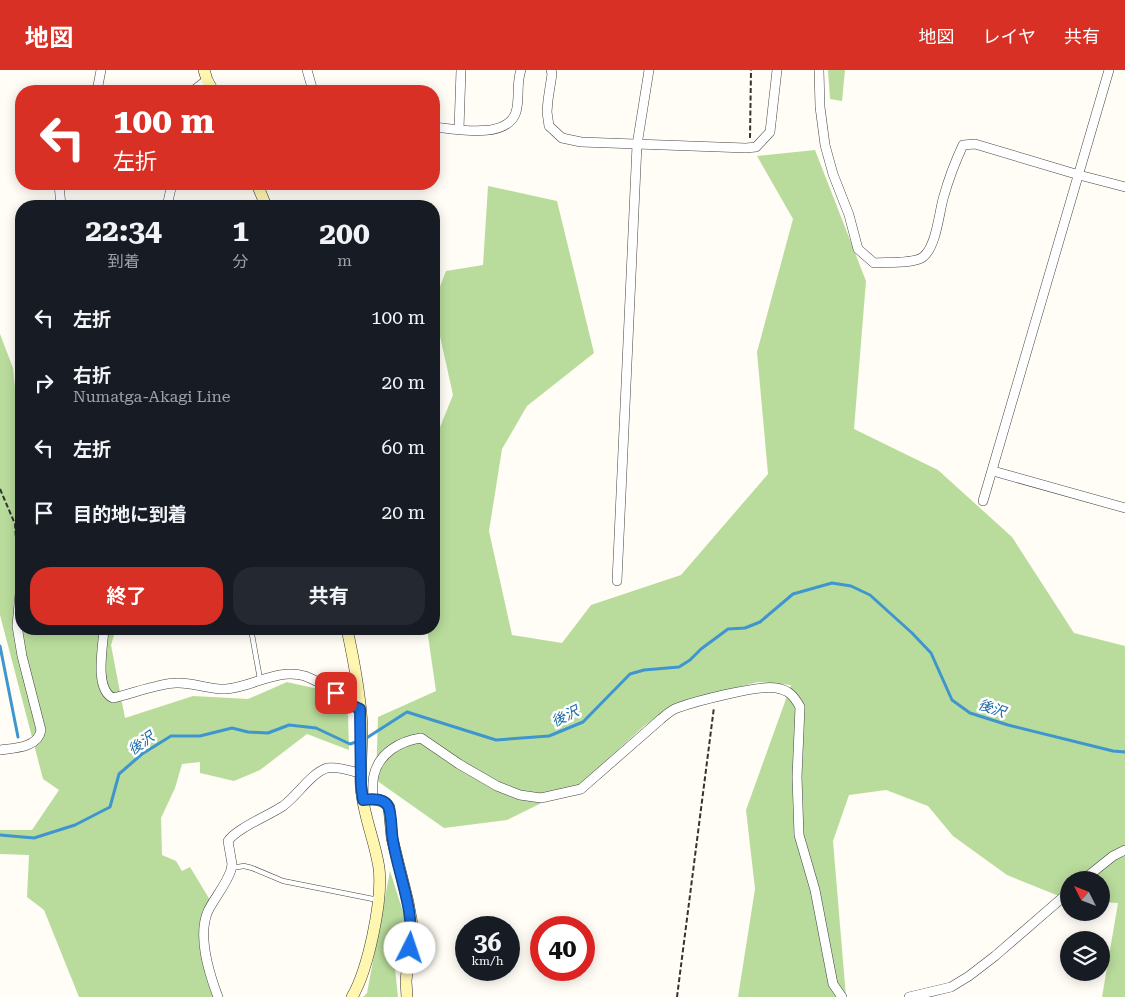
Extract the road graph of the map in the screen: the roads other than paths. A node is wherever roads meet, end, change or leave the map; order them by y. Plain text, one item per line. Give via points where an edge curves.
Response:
1 (101, 70) edge
2 (307, 70) edge
3 (461, 70) edge
4 (521, 70) edge
5 (551, 70) edge
6 (649, 70) edge
7 (777, 70) edge
8 (819, 70) edge
9 (1109, 70) edge
10 (97, 85) edge
11 (311, 85) edge
12 (440, 127) edge
13 (459, 129) junction
14 (637, 145) junction
15 (1079, 175) junction
16 (1125, 186) edge
17 (993, 471) junction
18 (983, 500) dead end
19 (1125, 508) edge
20 (617, 581) dead end
21 (18, 635) edge
22 (104, 635) edge
23 (252, 635) edge
24 (349, 635) edge
25 (260, 680) junction
26 (360, 709) junction
27 (0, 750) edge
28 (362, 774) junction
29 (368, 799) junction
30 (1125, 850) edge
31 (231, 868) junction
32 (1094, 871) edge
33 (378, 900) junction
34 (1060, 900) edge
35 (218, 997) edge
36 (352, 997) edge
37 (406, 997) edge
38 (842, 997) edge
39 (909, 997) edge

1 - 10 street
2 - 11 street
3 - 13 street
4 - 13 street via 515,115 502,128 486,131
5 - 14 street via 549,126 562,138
6 - 14 street
7 - 14 street via 770,132 756,147
8 - 15 street via 824,145 858,249 874,263 912,261 923,257 934,240 943,198 963,145 975,144
9 - 15 street
12 - 13 street
14 - 20 street
15 - 16 street
15 - 17 street
17 - 18 street
17 - 19 street
21 - 27 street via 41,730 38,739 30,745
22 - 25 street via 101,677 103,689 113,698 175,682 224,689
23 - 25 lane
24 - 26 main road
25 - 26 street via 286,674 304,676
26 - 28 main road
28 - 29 main road
28 - 31 street via 334,768 320,772 284,805 230,837
29 - 33 main road via 379,869
29 - 37 main road via 382,801 389,807 397,861 408,902 412,935
29 - 38 street via 380,760 409,740 421,738 497,786 520,795 541,798 581,789 675,709 715,697 777,688 794,696 800,706 799,835 815,890 833,984
30 - 32 street
31 - 33 lane via 244,866 283,881
31 - 35 street via 204,925 207,969
33 - 36 main road via 365,968
34 - 39 street via 969,976 951,987

